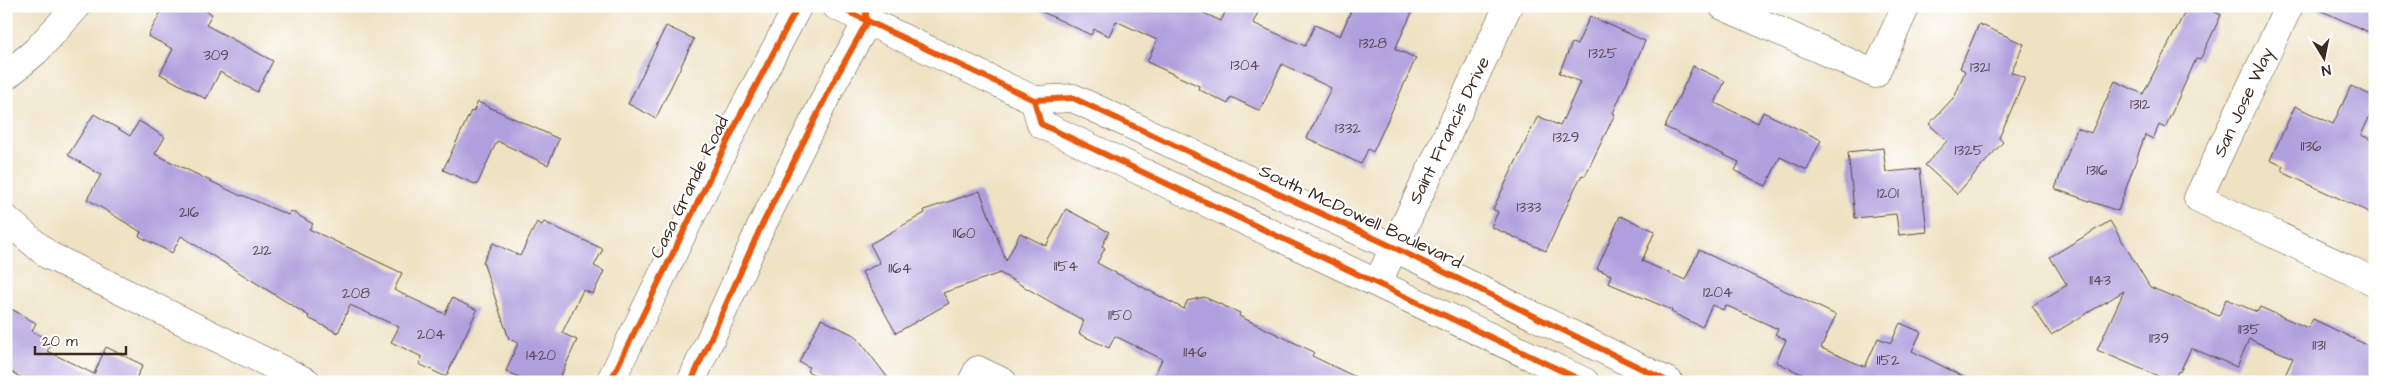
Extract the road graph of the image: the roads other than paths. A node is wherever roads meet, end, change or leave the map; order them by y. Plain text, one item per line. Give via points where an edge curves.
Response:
1 (77, 6) edge
2 (798, 6) edge
3 (836, 6) edge
4 (1508, 6) edge
5 (1723, 6) edge
6 (1906, 6) edge
7 (2289, 6) edge
8 (866, 14) edge
9 (6, 76) edge
10 (1034, 100) junction
11 (6, 219) edge
12 (1393, 247) junction
13 (1378, 282) junction
14 (2375, 282) edge
15 (307, 382) edge
16 (610, 382) edge
17 (691, 382) edge
18 (972, 382) edge
19 (1003, 382) edge
20 (1585, 382) edge
21 (1669, 382) edge

1 - 9 main road via 36,51
2 - 16 main road, Casa Grande Road via 741,114
3 - 8 main road, South McDowell Boulevard
4 - 12 main road, Saint Francis Drive
5 - 6 main road via 1874,74
7 - 14 main road, San Jose Way via 2198,198
8 - 10 main road, South McDowell Boulevard
8 - 17 main road via 760,229
10 - 12 main road, South McDowell Boulevard via 1073,98
10 - 13 main road via 1041,124
11 - 15 main road via 48,256
12 - 13 main road, Saint Francis Drive
12 - 21 main road, South McDowell Boulevard
13 - 20 main road
18 - 19 main road via 978,370

